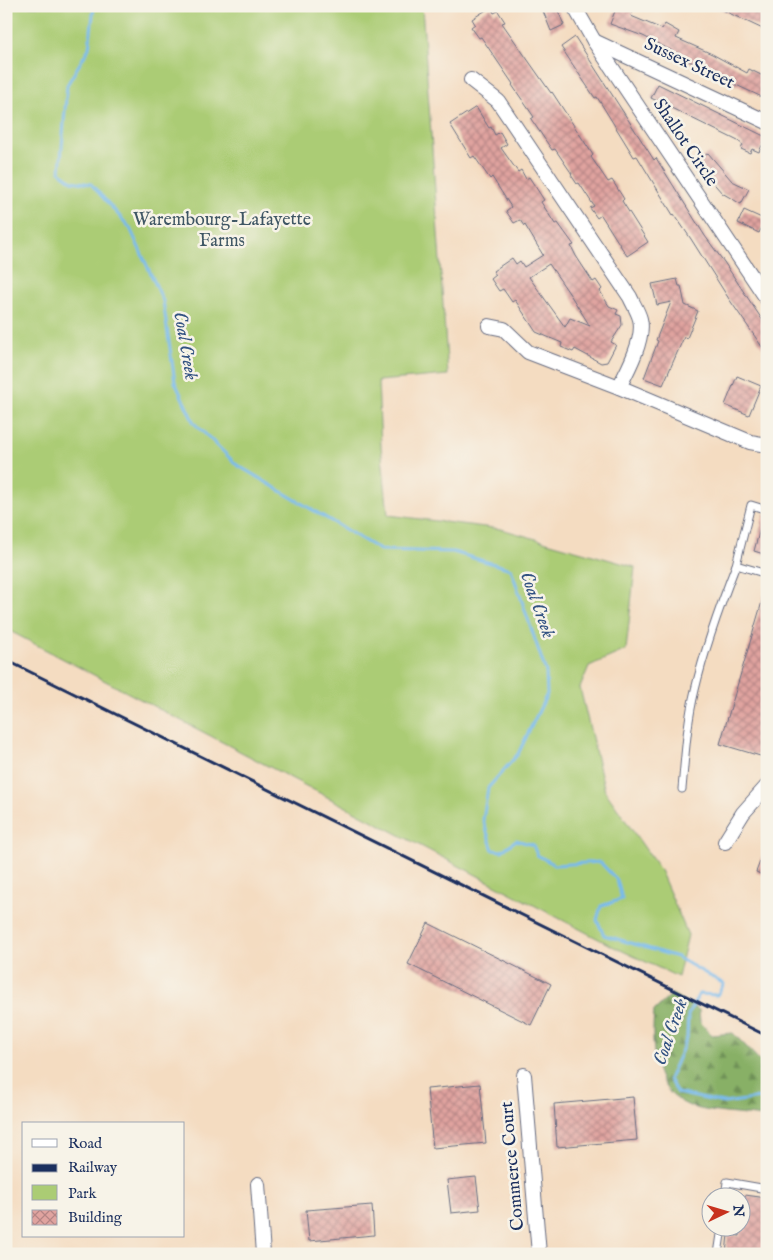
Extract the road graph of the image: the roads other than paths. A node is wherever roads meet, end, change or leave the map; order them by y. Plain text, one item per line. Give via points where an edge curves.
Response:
1 (574, 6) edge
2 (594, 41) junction
3 (471, 80) dead end
4 (767, 122) edge
5 (767, 299) edge
6 (489, 326) dead end
7 (619, 387) junction
8 (767, 445) edge
9 (767, 510) edge
10 (736, 565) junction
11 (767, 574) edge
12 (767, 786) edge
13 (682, 789) dead end
14 (725, 842) dead end
15 (524, 1074) dead end
16 (258, 1184) dead end
17 (727, 1188) edge
18 (767, 1189) edge
19 (720, 1238) edge
20 (263, 1254) edge
21 (539, 1254) edge
22 (718, 1254) edge

1 - 2 street, Shallot Circle
2 - 4 street, Sussex Street
2 - 5 street, Shallot Circle
3 - 7 street via 498,101 630,297 640,320 638,344
6 - 7 street via 504,329 528,352
7 - 8 street via 750,442
9 - 10 lane via 751,505
10 - 11 lane
10 - 13 lane via 717,614 695,690
12 - 14 street via 742,813
15 - 21 street, Commerce Court
16 - 20 street
17 - 18 lane via 728,1182
19 - 22 lane

